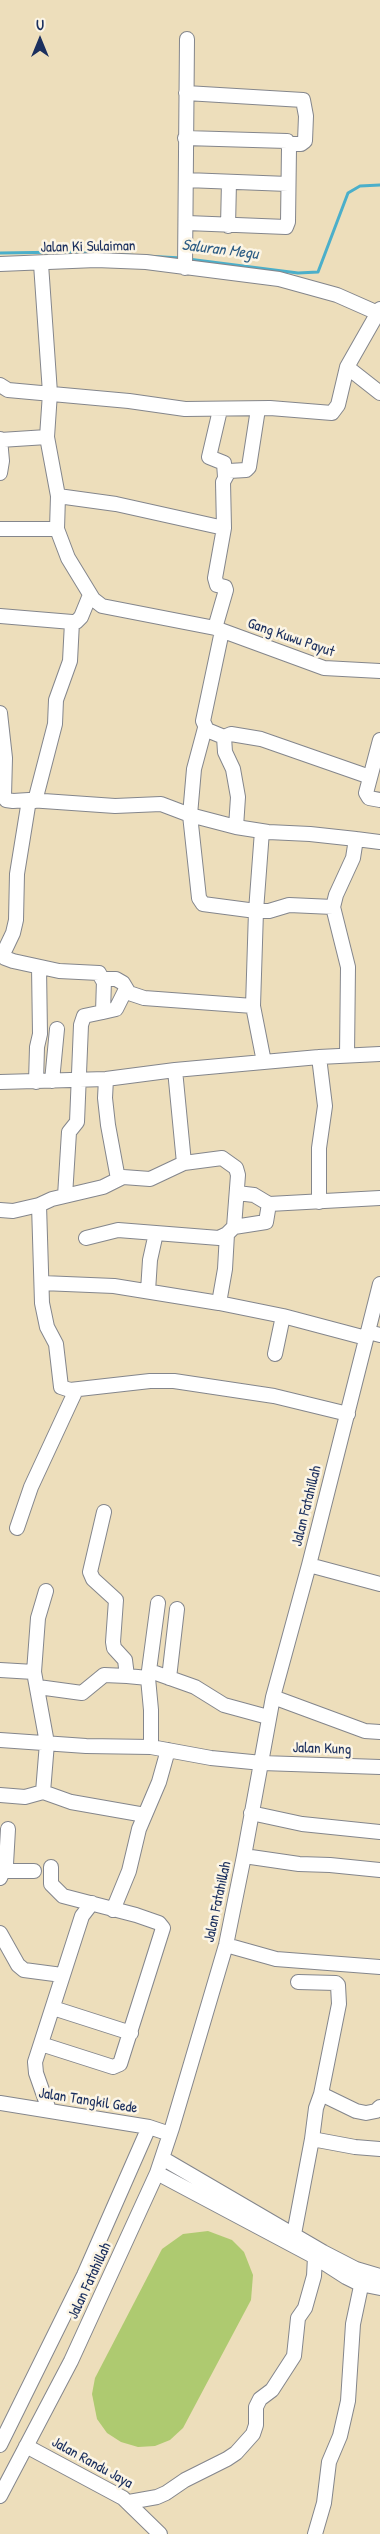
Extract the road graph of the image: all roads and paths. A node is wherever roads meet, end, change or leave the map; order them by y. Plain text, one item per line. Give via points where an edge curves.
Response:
1 (187, 40) dead end
2 (186, 93) junction
3 (185, 138) junction
4 (289, 144) junction
5 (186, 180) junction
6 (229, 182) junction
7 (288, 184) junction
8 (187, 223) junction
9 (228, 226) junction
10 (185, 261) junction
11 (0, 264) edge
12 (41, 264) junction
13 (379, 312) edge
14 (349, 364) junction
15 (0, 386) edge
16 (50, 393) junction
17 (380, 393) edge
18 (258, 409) junction
19 (220, 410) junction
20 (47, 437) junction
21 (0, 440) edge
22 (0, 474) edge
23 (225, 477) junction
24 (58, 496) junction
25 (224, 528) junction
26 (0, 529) edge
27 (57, 529) junction
28 (90, 596) junction
29 (0, 616) edge
30 (72, 622) junction
31 (218, 630) junction
32 (380, 672) edge
33 (0, 713) edge
34 (205, 728) junction
35 (224, 737) junction
36 (380, 740) edge
37 (2, 776) edge
38 (370, 777) junction
39 (380, 800) edge
40 (32, 801) junction
41 (190, 815) junction
42 (236, 827) junction
43 (262, 831) junction
44 (356, 839) junction
45 (379, 839) edge
46 (333, 907) junction
47 (256, 911) junction
48 (38, 967) junction
49 (104, 980) junction
50 (126, 989) junction
51 (253, 1006) junction
52 (103, 1012) junction
53 (56, 1029) dead end
54 (380, 1054) edge
55 (347, 1055) junction
56 (319, 1056) junction
57 (264, 1062) junction
58 (175, 1070) junction
59 (106, 1079) junction
60 (52, 1081) junction
61 (78, 1081) junction
62 (0, 1082) edge
63 (36, 1082) junction
64 (184, 1163) junction
65 (118, 1179) junction
66 (237, 1193) junction
67 (65, 1196) junction
68 (380, 1198) edge
69 (319, 1202) junction
70 (270, 1204) junction
71 (39, 1205) junction
72 (0, 1210) edge
73 (230, 1230) junction
74 (156, 1233) junction
75 (86, 1238) dead end
76 (42, 1283) junction
77 (380, 1284) edge
78 (148, 1291) junction
79 (219, 1303) junction
80 (283, 1316) junction
81 (371, 1335) edge
82 (275, 1354) dead end
83 (76, 1390) junction
84 (348, 1414) junction
85 (104, 1512) dead end
86 (17, 1528) dead end
87 (309, 1565) junction
88 (380, 1584) edge
89 (46, 1591) dead end
90 (158, 1604) dead end
91 (177, 1610) dead end
92 (0, 1670) edge
93 (34, 1672) junction
94 (149, 1675) junction
95 (127, 1676) junction
96 (169, 1678) junction
97 (38, 1688) junction
98 (273, 1697) junction
99 (268, 1717) junction
100 (380, 1732) edge
101 (0, 1740) edge
102 (47, 1743) junction
103 (151, 1747) junction
104 (168, 1750) junction
105 (262, 1763) junction
106 (380, 1767) edge
107 (42, 1792) junction
108 (0, 1795) edge
109 (251, 1813) junction
110 (145, 1815) junction
111 (8, 1829) dead end
112 (380, 1832) edge
113 (244, 1856) junction
114 (51, 1866) dead end
115 (380, 1870) edge
116 (34, 1871) dead end
117 (1, 1873) edge
118 (92, 1902) junction
119 (113, 1910) junction
120 (0, 1933) edge
121 (226, 1945) junction
122 (380, 1967) edge
123 (62, 1975) junction
124 (298, 1982) dead end
125 (53, 2008) junction
126 (131, 2033) junction
127 (41, 2044) junction
128 (321, 2094) junction
129 (0, 2103) edge
130 (380, 2107) edge
131 (49, 2110) junction
132 (149, 2127) junction
133 (170, 2134) junction
134 (312, 2139) junction
135 (380, 2148) edge
136 (162, 2158) junction
137 (157, 2174) junction
138 (294, 2234) junction
139 (315, 2257) junction
140 (380, 2276) edge
141 (362, 2278) junction
142 (380, 2288) edge
143 (0, 2445) edge
144 (26, 2446) junction
145 (0, 2496) edge
146 (129, 2502) junction
147 (160, 2534) edge
148 (315, 2534) edge

1 - 2 street
2 - 3 street
2 - 4 street via 303,100 305,141
3 - 4 street
3 - 5 street
4 - 7 street
5 - 6 street
5 - 8 street
6 - 7 street
6 - 9 street
7 - 9 street via 286,227
8 - 9 street
8 - 10 street
10 - 12 street, Jalan Ki Sulaiman via 96,260
10 - 13 street, Jalan Ki Sulaiman via 288,281 337,295
11 - 12 street, Jalan Ki Sulaiman
12 - 16 street
13 - 14 street
14 - 17 street
14 - 18 street via 334,412
15 - 16 street via 8,390
16 - 19 street
16 - 20 street
18 - 19 street
18 - 23 street via 249,467 232,470
19 - 23 street via 209,457 224,463
20 - 21 street
20 - 24 street
21 - 22 street
23 - 25 street
24 - 25 street via 116,504
24 - 27 street
25 - 31 street via 216,582 226,590
26 - 27 street
27 - 28 street via 68,558
28 - 30 street via 82,617
28 - 31 street, Gang Kuwu Payut via 102,606
29 - 30 street
30 - 40 street via 70,661 56,700 56,724
31 - 32 street, Gang Kuwu Payut via 324,668
31 - 34 street via 203,717
33 - 37 street
34 - 35 street
34 - 41 street via 194,769
35 - 38 street via 231,734 261,739
35 - 42 street via 224,752 233,769 238,797
36 - 38 street
37 - 40 street via 6,800
38 - 39 street via 366,796
40 - 41 street via 115,806 150,803
40 - 48 street via 17,874 16,920 3,954 13,961
41 - 42 street
41 - 47 street via 199,898 203,904
42 - 43 street
43 - 44 street
43 - 47 street
44 - 45 street
44 - 46 street via 353,858
46 - 47 street via 289,905
46 - 55 street via 348,967
47 - 51 street
48 - 49 street via 69,973 94,972
48 - 63 street via 40,1034 36,1047
49 - 50 street via 116,979
49 - 52 street
50 - 51 street via 144,998
50 - 52 street via 116,1010
51 - 57 street
52 - 61 street via 84,1016 79,1041
53 - 60 street
54 - 55 street
55 - 56 street
56 - 57 street
56 - 69 street via 325,1106 319,1148
57 - 58 street
58 - 59 street
58 - 64 street
59 - 61 street
59 - 65 street via 108,1125
60 - 61 street
60 - 63 street
61 - 67 street via 77,1122 68,1132
62 - 63 street
64 - 65 street via 150,1179
64 - 66 street via 222,1158 236,1168
65 - 67 street via 103,1187
66 - 70 street via 254,1195
66 - 73 street
67 - 71 street
68 - 69 street
69 - 70 street
70 - 73 street via 266,1222
71 - 72 street via 12,1211
71 - 76 street
73 - 74 street via 219,1238
73 - 79 street
74 - 75 street via 118,1230
74 - 78 street
76 - 78 street
76 - 83 street via 45,1320 56,1344 60,1384 65,1389
77 - 81 street, Jalan Fatahillah
78 - 79 street
79 - 80 street
80 - 81 street
80 - 82 street
81 - 84 street, Jalan Fatahillah
83 - 84 street via 174,1381 274,1396
83 - 86 street via 31,1487
84 - 87 street, Jalan Fatahillah
85 - 95 street via 90,1572 93,1579 116,1600 113,1642 125,1660
87 - 88 street
87 - 98 street, Jalan Fatahillah
89 - 93 street via 38,1618
90 - 94 street
91 - 96 street
92 - 93 street
93 - 97 street
94 - 95 street
94 - 96 street
94 - 103 street
95 - 97 street via 104,1675 82,1693
96 - 99 street via 195,1687 224,1705
97 - 102 street
98 - 99 street, Jalan Fatahillah
98 - 100 street via 365,1730
99 - 105 street, Jalan Fatahillah
101 - 102 street, Jalan Kung
102 - 103 street, Jalan Kung
102 - 107 street
103 - 104 street, Jalan Kung
104 - 105 street, Jalan Kung
104 - 110 street
105 - 106 street, Jalan Kung
105 - 109 street, Jalan Fatahillah
107 - 108 street via 25,1797
107 - 110 street via 71,1802
109 - 112 street via 302,1824
109 - 113 street, Jalan Fatahillah
110 - 119 street via 130,1871
111 - 117 street
113 - 115 street
113 - 121 street, Jalan Fatahillah
114 - 118 street via 51,1884 59,1893
116 - 117 street
118 - 119 street
118 - 123 street via 82,1916
119 - 126 street via 159,1923 163,1928
120 - 123 street via 24,1970
121 - 122 street via 276,1959
121 - 133 street, Jalan Fatahillah
123 - 125 street
124 - 128 street via 338,1985 339,2004
125 - 126 street
125 - 127 street
126 - 127 street via 120,2064 113,2067
127 - 131 street via 35,2062 36,2073
128 - 130 street via 356,2111 366,2113
128 - 134 street
129 - 131 street, Jalan Tangkil Gede
131 - 132 street, Jalan Tangkil Gede
132 - 133 street, Jalan Tangkil Gede
132 - 143 street via 84,2275
133 - 136 street, Jalan Fatahillah
134 - 135 street
134 - 138 street
136 - 137 street, Jalan Fatahillah
136 - 138 street
137 - 139 street
137 - 144 street, Jalan Fatahillah via 71,2361
138 - 141 street
139 - 141 street via 329,2268
139 - 146 street via 314,2276 305,2308 298,2318 294,2356 272,2390 260,2399 253,2434 236,2453 166,2493
140 - 141 street
141 - 142 street
141 - 148 street via 353,2324 348,2402 340,2436 328,2462 324,2503
144 - 145 street, Jalan Fatahillah
144 - 146 street, Jalan Randu Jaya
146 - 147 street, Jalan Randu Jaya

